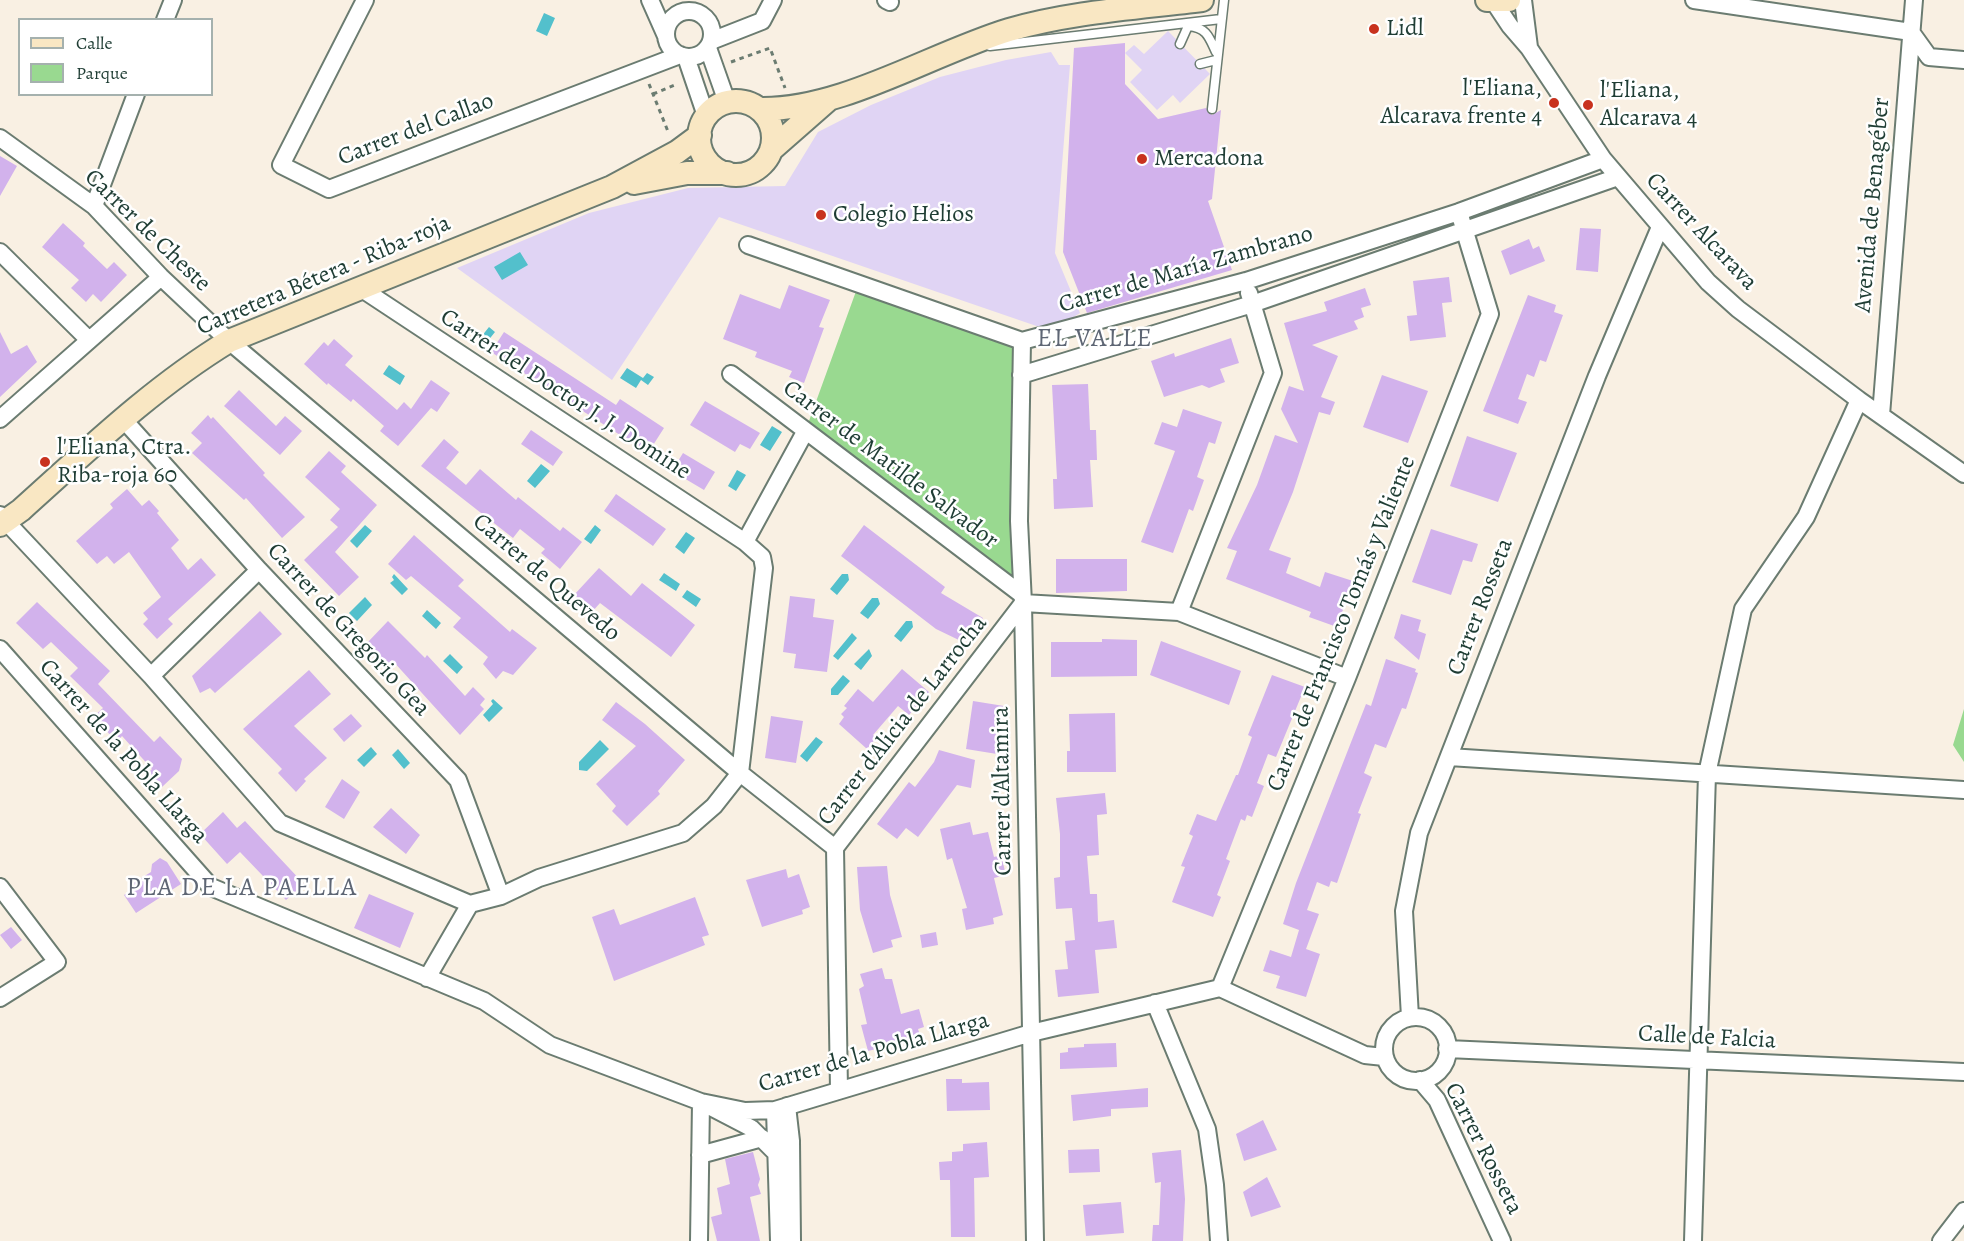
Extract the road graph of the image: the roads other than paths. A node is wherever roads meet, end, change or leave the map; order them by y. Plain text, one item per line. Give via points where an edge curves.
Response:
1 (173, 0) edge
2 (364, 0) edge
3 (650, 0) edge
4 (675, 0) edge
5 (773, 0) edge
6 (1202, 0) edge
7 (1224, 0) edge
8 (1523, 0) edge
9 (1694, 0) edge
10 (1914, 0) edge
11 (1497, 1) edge
12 (695, 13) junction
13 (166, 18) edge
14 (1221, 19) junction
15 (1177, 24) junction
16 (1188, 26) junction
17 (747, 29) junction
18 (1911, 32) junction
19 (667, 39) junction
20 (1180, 44) dead end
21 (710, 45) junction
22 (1529, 48) junction
23 (954, 50) junction
24 (683, 56) junction
25 (1216, 56) junction
26 (1964, 60) edge
27 (1200, 64) dead end
28 (642, 68) junction
29 (135, 96) edge
30 (829, 99) junction
31 (727, 102) junction
32 (759, 109) junction
33 (1212, 109) dead end
34 (703, 125) junction
35 (0, 138) edge
36 (771, 150) junction
37 (1603, 159) junction
38 (727, 173) junction
39 (1618, 177) junction
40 (612, 187) junction
41 (94, 206) junction
42 (1459, 212) junction
43 (1660, 227) junction
44 (1464, 231) junction
45 (748, 245) dead end
46 (0, 252) edge
47 (161, 277) junction
48 (1246, 281) junction
49 (359, 287) junction
50 (1252, 304) junction
51 (89, 340) junction
52 (229, 341) junction
53 (1022, 341) junction
54 (730, 375) dead end
55 (1021, 375) junction
56 (1859, 400) junction
57 (1881, 415) junction
58 (0, 418) edge
59 (123, 419) junction
60 (805, 432) junction
61 (1964, 474) edge
62 (2, 520) edge
63 (745, 542) junction
64 (258, 570) junction
65 (1022, 598) junction
66 (1179, 612) junction
67 (0, 649) edge
68 (151, 676) junction
69 (1347, 678) junction
70 (1449, 757) junction
71 (740, 773) junction
72 (1707, 774) junction
73 (1964, 790) edge
74 (836, 848) junction
75 (0, 887) edge
76 (501, 896) junction
77 (470, 904) junction
78 (427, 978) junction
79 (1220, 988) junction
80 (0, 998) edge
81 (1155, 1003) junction
82 (1410, 1017) junction
83 (1031, 1033) junction
84 (1447, 1049) junction
85 (1384, 1057) junction
86 (1696, 1062) junction
87 (1964, 1072) edge
88 (1420, 1080) junction
89 (839, 1089) junction
90 (701, 1102) junction
91 (781, 1108) junction
92 (762, 1138) junction
93 (777, 1154) junction
94 (700, 1155) junction
95 (1964, 1211) edge
96 (699, 1241) edge
97 (779, 1241) edge
98 (792, 1241) edge
99 (1035, 1241) edge
100 (1219, 1241) edge
101 (1502, 1241) edge
102 (1693, 1241) edge
103 (1941, 1241) edge

1 - 13 street
2 - 28 street, Carrer del Callao via 280,165 329,189
3 - 19 street
4 - 12 street
5 - 17 street via 762,21
6 - 23 main road via 1059,19 1010,30
7 - 14 lane
8 - 22 street, Carrer Alcarava
9 - 18 street
10 - 18 street, Avenida de Benagéber
11 - 22 street, Carrer Alcarava via 1510,27
12 - 17 street
12 - 19 street via 681,12 670,22
12 - 21 street via 711,26
14 - 15 lane
14 - 25 lane
15 - 16 lane
15 - 23 lane
16 - 20 lane
16 - 25 lane via 1200,27 1208,33
17 - 21 street
18 - 26 street via 1929,57
18 - 57 street, Avenida de Benagéber
19 - 24 street
19 - 28 street, Carrer del Callao
21 - 24 street via 698,56
21 - 31 street
22 - 37 street, Carrer Alcarava
23 - 30 main road
24 - 28 street, Carrer del Callao
24 - 34 street
25 - 27 lane
25 - 33 lane
29 - 41 street
30 - 32 main road
30 - 36 main road
31 - 32 main road via 749,103
31 - 34 main road
32 - 36 main road via 772,128
34 - 38 main road via 701,147 706,159
34 - 40 main road, Carretera Bétera - Riba-roja via 677,152
35 - 41 street, Carrer de Cheste
36 - 38 main road via 758,168 748,173
37 - 39 street, Carrer Alcarava
37 - 42 street, Carrer de María Zambrano
38 - 40 main road, Carretera Bétera - Riba-roja via 687,173
39 - 43 street, Carrer Alcarava
39 - 44 street, Carrer de María Zambrano
40 - 49 main road, Carretera Bétera - Riba-roja
41 - 47 street, Carrer de Cheste
42 - 44 street, Carrer de Francisco Tomás y Valiente
42 - 48 street, Carrer de María Zambrano
43 - 56 street, Carrer Alcarava via 1708,282 1738,309
43 - 70 street, Carrer Rosseta via 1597,376
44 - 50 street, Carrer de María Zambrano
44 - 69 street, Carrer de Francisco Tomás y Valiente via 1490,314
45 - 53 street
46 - 51 street
47 - 51 street
47 - 52 street, Carrer de Cheste
48 - 50 street
48 - 53 street, Carrer de María Zambrano
49 - 52 main road, Carretera Bétera - Riba-roja
49 - 63 street, Carrer del Doctor J. J. Domine
50 - 55 street, Carrer de María Zambrano
50 - 66 street via 1273,373
51 - 58 street
52 - 59 main road, Carretera Bétera - Riba-roja via 189,365
52 - 71 street, Carrer de Quevedo
53 - 55 street, Carrer d'Altamira
54 - 60 street, Carrer de Matilde Salvador
55 - 65 street, Carrer d'Altamira
56 - 57 street, Carrer Alcarava
56 - 72 street via 1806,517 1743,609
57 - 61 street, Carrer Alcarava
59 - 62 main road, Carretera Bétera - Riba-roja via 21,510
59 - 64 street, Carrer de Gregorio Gea
60 - 63 street
60 - 65 street, Carrer de Matilde Salvador
62 - 68 street
63 - 71 street, Carrer del Doctor J. J. Domine via 762,557 764,568
64 - 68 street
64 - 76 street, Carrer de Gregorio Gea via 458,780
65 - 66 street
65 - 74 street, Carrer d'Alicia de Larrocha
65 - 83 street, Carrer d'Altamira
66 - 69 street
67 - 78 street, Carrer de la Pobla Llarga via 211,887
68 - 77 street via 280,823
69 - 79 street, Carrer de Francisco Tomás y Valiente
70 - 72 street
70 - 82 street, Carrer Rosseta via 1419,833 1404,911
71 - 74 street, Carrer de Quevedo
71 - 76 street via 714,806 683,833 539,878
72 - 73 street
72 - 86 street
74 - 89 street, Carrer d'Alicia de Larrocha
75 - 80 street via 57,962
76 - 77 street
77 - 78 street
78 - 90 street, Carrer de la Pobla Llarga via 484,1001 550,1045
79 - 81 street
79 - 85 street via 1365,1055
81 - 83 street, Carrer de la Pobla Llarga
81 - 100 street via 1208,1128
82 - 84 street, Carrer Rosseta via 1436,1024
82 - 85 street via 1388,1033
83 - 89 street, Carrer de la Pobla Llarga
83 - 99 street, Carrer d'Altamira
84 - 86 street, Calle de Falcia
84 - 88 street, Carrer Rosseta via 1436,1073
85 - 88 street, Carrer Rosseta via 1400,1076
86 - 87 street, Calle de Falcia
86 - 102 street
88 - 101 street, Carrer Rosseta via 1437,1100
89 - 91 street, Carrer de la Pobla Llarga
90 - 91 street, Carrer de la Pobla Llarga via 745,1111
90 - 92 street via 751,1128
90 - 94 street
91 - 93 street
91 - 98 street via 791,1142
92 - 93 street
92 - 94 street
93 - 97 street
94 - 96 street
95 - 103 street

